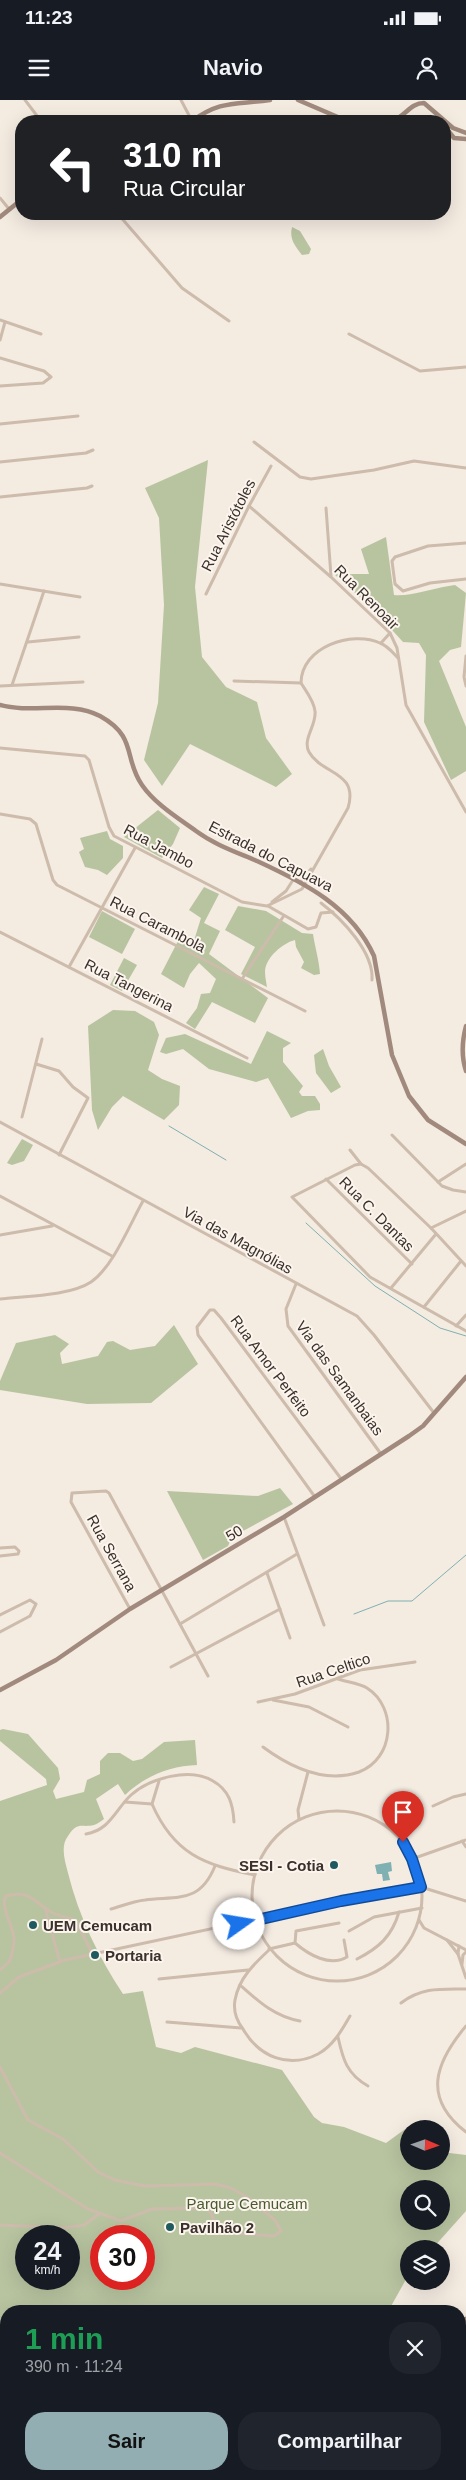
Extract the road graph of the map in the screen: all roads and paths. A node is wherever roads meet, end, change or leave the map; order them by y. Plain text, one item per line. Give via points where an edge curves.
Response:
1 (25, 100) edge
2 (181, 100) edge
3 (270, 100) edge
4 (298, 100) edge
5 (36, 115) edge
6 (189, 115) edge
7 (197, 115) edge
8 (333, 115) edge
9 (403, 115) edge
10 (438, 115) edge
11 (451, 127) edge
12 (466, 132) edge
13 (451, 134) edge
14 (466, 140) edge
15 (0, 198) edge
16 (15, 204) edge
17 (9, 209) junction
18 (0, 217) edge
19 (123, 220) edge
20 (0, 320) edge
21 (229, 321) dead end
22 (5, 322) junction
23 (42, 334) dead end
24 (349, 334) dead end
25 (0, 340) edge
26 (0, 358) edge
27 (466, 367) edge
28 (0, 386) edge
29 (78, 416) dead end
30 (0, 424) edge
31 (254, 442) dead end
32 (93, 450) dead end
33 (0, 462) edge
34 (271, 466) dead end
35 (466, 468) edge
36 (92, 486) dead end
37 (0, 497) edge
38 (249, 506) junction
39 (326, 508) dead end
40 (466, 543) edge
41 (331, 577) junction
42 (466, 579) edge
43 (0, 584) edge
44 (44, 591) junction
45 (206, 594) dead end
46 (80, 597) dead end
47 (390, 633) junction
48 (79, 637) dead end
49 (28, 642) junction
50 (381, 643) junction
51 (466, 656) edge
52 (398, 658) junction
53 (234, 681) dead end
54 (83, 682) dead end
55 (301, 683) junction
56 (12, 685) junction
57 (0, 686) edge
58 (466, 686) edge
59 (0, 705) edge
60 (0, 748) edge
61 (466, 812) edge
62 (0, 814) edge
63 (135, 848) junction
64 (293, 880) junction
65 (302, 884) junction
66 (321, 902) dead end
67 (267, 906) junction
68 (102, 908) junction
69 (333, 912) junction
70 (283, 917) junction
71 (0, 932) edge
72 (69, 967) junction
73 (242, 979) junction
74 (372, 980) dead end
75 (304, 1011) dead end
76 (466, 1026) edge
77 (42, 1039) dead end
78 (247, 1058) dead end
79 (36, 1064) junction
80 (466, 1071) edge
81 (22, 1117) dead end
82 (0, 1122) edge
83 (392, 1135) dead end
84 (466, 1144) edge
85 (350, 1150) dead end
86 (59, 1155) junction
87 (361, 1164) junction
88 (466, 1164) edge
89 (326, 1179) junction
90 (438, 1182) junction
91 (466, 1192) edge
92 (0, 1196) edge
93 (143, 1201) junction
94 (466, 1211) edge
95 (53, 1226) junction
96 (431, 1228) junction
97 (436, 1234) junction
98 (0, 1235) edge
99 (112, 1256) junction
100 (461, 1261) junction
101 (412, 1264) junction
102 (466, 1266) edge
103 (296, 1284) junction
104 (391, 1288) junction
105 (0, 1299) edge
106 (424, 1307) junction
107 (466, 1315) edge
108 (456, 1326) junction
109 (466, 1332) edge
110 (466, 1377) edge
111 (434, 1413) junction
112 (381, 1454) junction
113 (342, 1480) junction
114 (316, 1497) junction
115 (284, 1518) junction
116 (0, 1548) edge
117 (297, 1554) junction
118 (0, 1556) edge
119 (267, 1573) junction
120 (160, 1590) junction
121 (130, 1609) junction
122 (280, 1609) junction
123 (0, 1615) edge
124 (180, 1624) junction
125 (324, 1625) dead end
126 (0, 1632) edge
127 (290, 1638) dead end
128 (197, 1654) junction
129 (415, 1662) dead end
130 (171, 1667) dead end
131 (208, 1676) dead end
132 (338, 1679) junction
133 (0, 1690) edge
134 (270, 1700) junction
135 (258, 1702) dead end
136 (348, 1727) dead end
137 (262, 1747) dead end
138 (308, 1772) junction
139 (160, 1781) junction
140 (466, 1794) edge
141 (125, 1802) junction
142 (152, 1804) junction
143 (433, 1806) dead end
144 (299, 1819) junction
145 (234, 1822) dead end
146 (86, 1834) dead end
147 (464, 1840) edge
148 (466, 1847) edge
149 (412, 1859) junction
150 (215, 1866) junction
151 (255, 1875) junction
152 (421, 1887) junction
153 (466, 1901) edge
154 (45, 1907) junction
155 (422, 1908) junction
156 (112, 1909) dead end
157 (398, 1912) junction
158 (255, 1920) junction
159 (419, 1920) junction
160 (339, 1923) dead end
161 (424, 1928) junction
162 (414, 1930) junction
163 (348, 1932) dead end
164 (447, 1939) junction
165 (344, 1940) dead end
166 (295, 1943) junction
167 (459, 1946) junction
168 (269, 1950) junction
169 (466, 1951) edge
170 (458, 1954) junction
171 (93, 1955) junction
172 (357, 1959) dead end
173 (60, 1962) junction
174 (462, 1964) junction
175 (0, 1970) edge
176 (248, 1970) junction
177 (466, 1978) edge
178 (159, 1979) dead end
179 (240, 1985) junction
180 (466, 1989) edge
181 (0, 1993) edge
182 (402, 2003) dead end
183 (350, 2016) dead end
184 (237, 2018) junction
185 (300, 2021) dead end
186 (167, 2022) dead end
187 (228, 2025) junction
188 (466, 2026) edge
189 (241, 2028) junction
190 (338, 2037) junction
191 (0, 2067) edge
192 (368, 2086) dead end
193 (466, 2132) edge
194 (0, 2153) edge
195 (99, 2214) junction
196 (0, 2225) edge

1 - 5 street
2 - 6 street
3 - 7 main road via 216,102
4 - 8 main road
9 - 10 main road via 413,105 421,103 428,104
11 - 12 main road
13 - 14 main road
15 - 17 street
16 - 17 main road
17 - 18 main road
19 - 21 street via 177,282
20 - 22 street
22 - 23 street
22 - 25 street
24 - 27 street via 420,371
26 - 28 street via 44,371 51,377 43,382
29 - 30 street
31 - 35 street via 300,477 311,479 414,461
32 - 33 street
34 - 38 street, Rua Aristótoles
36 - 37 street
38 - 41 street, Rua Renoair
38 - 45 street, Rua Aristótoles
39 - 41 street
40 - 42 street via 428,546 393,558 395,584 401,590
41 - 47 street, Rua Renoair
43 - 44 street
44 - 46 street
44 - 49 street
47 - 50 street
47 - 52 street, Rua Renoair
48 - 49 street
49 - 56 street
50 - 52 street
50 - 55 street via 356,639 326,647 305,666
51 - 58 street
52 - 61 street, Rua Renoair via 406,705
53 - 55 street
54 - 56 street
55 - 65 street via 315,709 316,719 307,745 309,753 343,778 350,792 348,808
56 - 57 street
59 - 64 main road, Estrada do Capuava via 33,710 82,709 103,718 126,739 138,780 155,799 211,841
60 - 63 street, Rua Jambo via 80,753 85,756 111,832
62 - 68 street, Rua Carambola via 30,819 38,827 55,884
63 - 67 street, Rua Jambo via 242,902
63 - 68 street
64 - 65 main road, Estrada do Capuava
64 - 67 street via 286,891
65 - 67 street via 296,893
65 - 84 main road, Estrada do Capuava via 341,909 368,943 377,967 385,1029 409,1096 428,1120
66 - 69 street
67 - 70 street
68 - 72 street
68 - 73 street, Rua Carambola
69 - 70 street via 321,913 313,929 304,929
69 - 74 street via 364,952
70 - 73 street
71 - 72 street, Rua Tangerina
72 - 78 street, Rua Tangerina
73 - 75 street, Rua Carambola
76 - 80 main road via 463,1043
77 - 79 street
79 - 81 street
79 - 86 street via 59,1071 88,1098
82 - 86 street, Via das Magnólias
83 - 90 street
85 - 87 street
86 - 93 street, Via das Magnólias
87 - 89 street
87 - 96 street
88 - 90 street
89 - 101 street, Rua C. Dantas
89 - 104 street via 292,1197 364,1273
90 - 91 street
92 - 95 street
93 - 99 street
93 - 103 street, Via das Magnólias
94 - 96 street
95 - 98 street
95 - 99 street
96 - 97 street
97 - 100 street
97 - 101 street
99 - 105 street via 98,1276 80,1287
100 - 102 street
100 - 106 street
101 - 104 street
103 - 111 street, Via das Magnólias via 356,1316 374,1334
103 - 112 street, Via das Samanbaias via 286,1309 288,1326
104 - 106 street
106 - 108 street
107 - 108 street
108 - 109 street
110 - 111 main road, 50
111 - 112 main road, 50 via 423,1426
112 - 113 main road, 50
113 - 114 main road, 50
113 - 114 street, Rua Amor Perfeito via 221,1318 210,1310 197,1326 198,1335
114 - 115 main road, 50
115 - 117 street
115 - 120 main road, 50
116 - 118 street via 15,1547 19,1551 18,1554
117 - 119 street
117 - 125 street
119 - 122 street
119 - 124 street
120 - 121 main road, 50
120 - 121 street, Rua Serrana via 107,1491 72,1493 70,1500 74,1509
120 - 124 street
121 - 133 main road, 50 via 56,1660
122 - 127 street
122 - 128 street
123 - 126 street via 30,1600 36,1604 30,1616
124 - 128 street
128 - 130 street
128 - 131 street
129 - 132 street, Rua Celtico via 378,1666
132 - 134 street, Rua Celtico
132 - 138 street via 363,1686 379,1700 387,1716 386,1745 376,1760 360,1771 328,1775
134 - 135 street, Rua Celtico
134 - 136 street via 309,1707
137 - 138 street
138 - 144 street via 298,1810
139 - 141 street via 137,1790
139 - 142 street
139 - 145 street via 182,1774 208,1778 227,1792
140 - 143 street
141 - 142 street
141 - 146 street via 108,1824
142 - 150 street via 166,1831 176,1842 188,1853
144 - 149 street via 328,1811 356,1812 376,1820 397,1835
144 - 151 street via 268,1845
147 - 148 street
147 - 149 street
149 - 152 street
150 - 151 street
150 - 156 street via 204,1886 186,1896 137,1901
151 - 158 street
152 - 153 street
152 - 155 street
152 - 158 street
154 - 171 street via 54,1914 76,1921
154 - 173 street
154 - 175 street via 23,1893 4,1897 2,1910 14,1945 9,1962
155 - 157 street
155 - 159 street
157 - 163 street via 368,1919
157 - 172 street via 387,1938
158 - 168 street
158 - 171 street
159 - 161 street
159 - 162 street
160 - 166 street via 296,1931
161 - 162 street
161 - 164 street
162 - 168 street via 391,1962 368,1976 350,1980 325,1981 305,1975
164 - 167 street
164 - 170 street
165 - 166 street via 347,1957 340,1960 315,1957
166 - 168 street
167 - 169 street
167 - 170 street
168 - 176 street
169 - 174 street
170 - 174 street
171 - 173 street
173 - 181 street via 19,1977
174 - 177 street
176 - 178 street
176 - 179 street
179 - 184 street via 235,1999
179 - 185 street via 265,2007
180 - 182 street via 428,1989
183 - 190 street
184 - 187 street
184 - 189 street
186 - 187 street
187 - 189 street
188 - 193 street via 442,2059 437,2091 445,2112
189 - 190 street via 255,2046 275,2058 290,2062 320,2053
190 - 192 street via 345,2066
191 - 195 street via 28,2120 57,2134 98,2172 115,2180 144,2186 215,2184 231,2188 275,2220 281,2231 273,2236 217,2232 212,2215 208,2210 198,2208 152,2209 121,2221
194 - 195 street
195 - 196 street via 84,2225 64,2228

